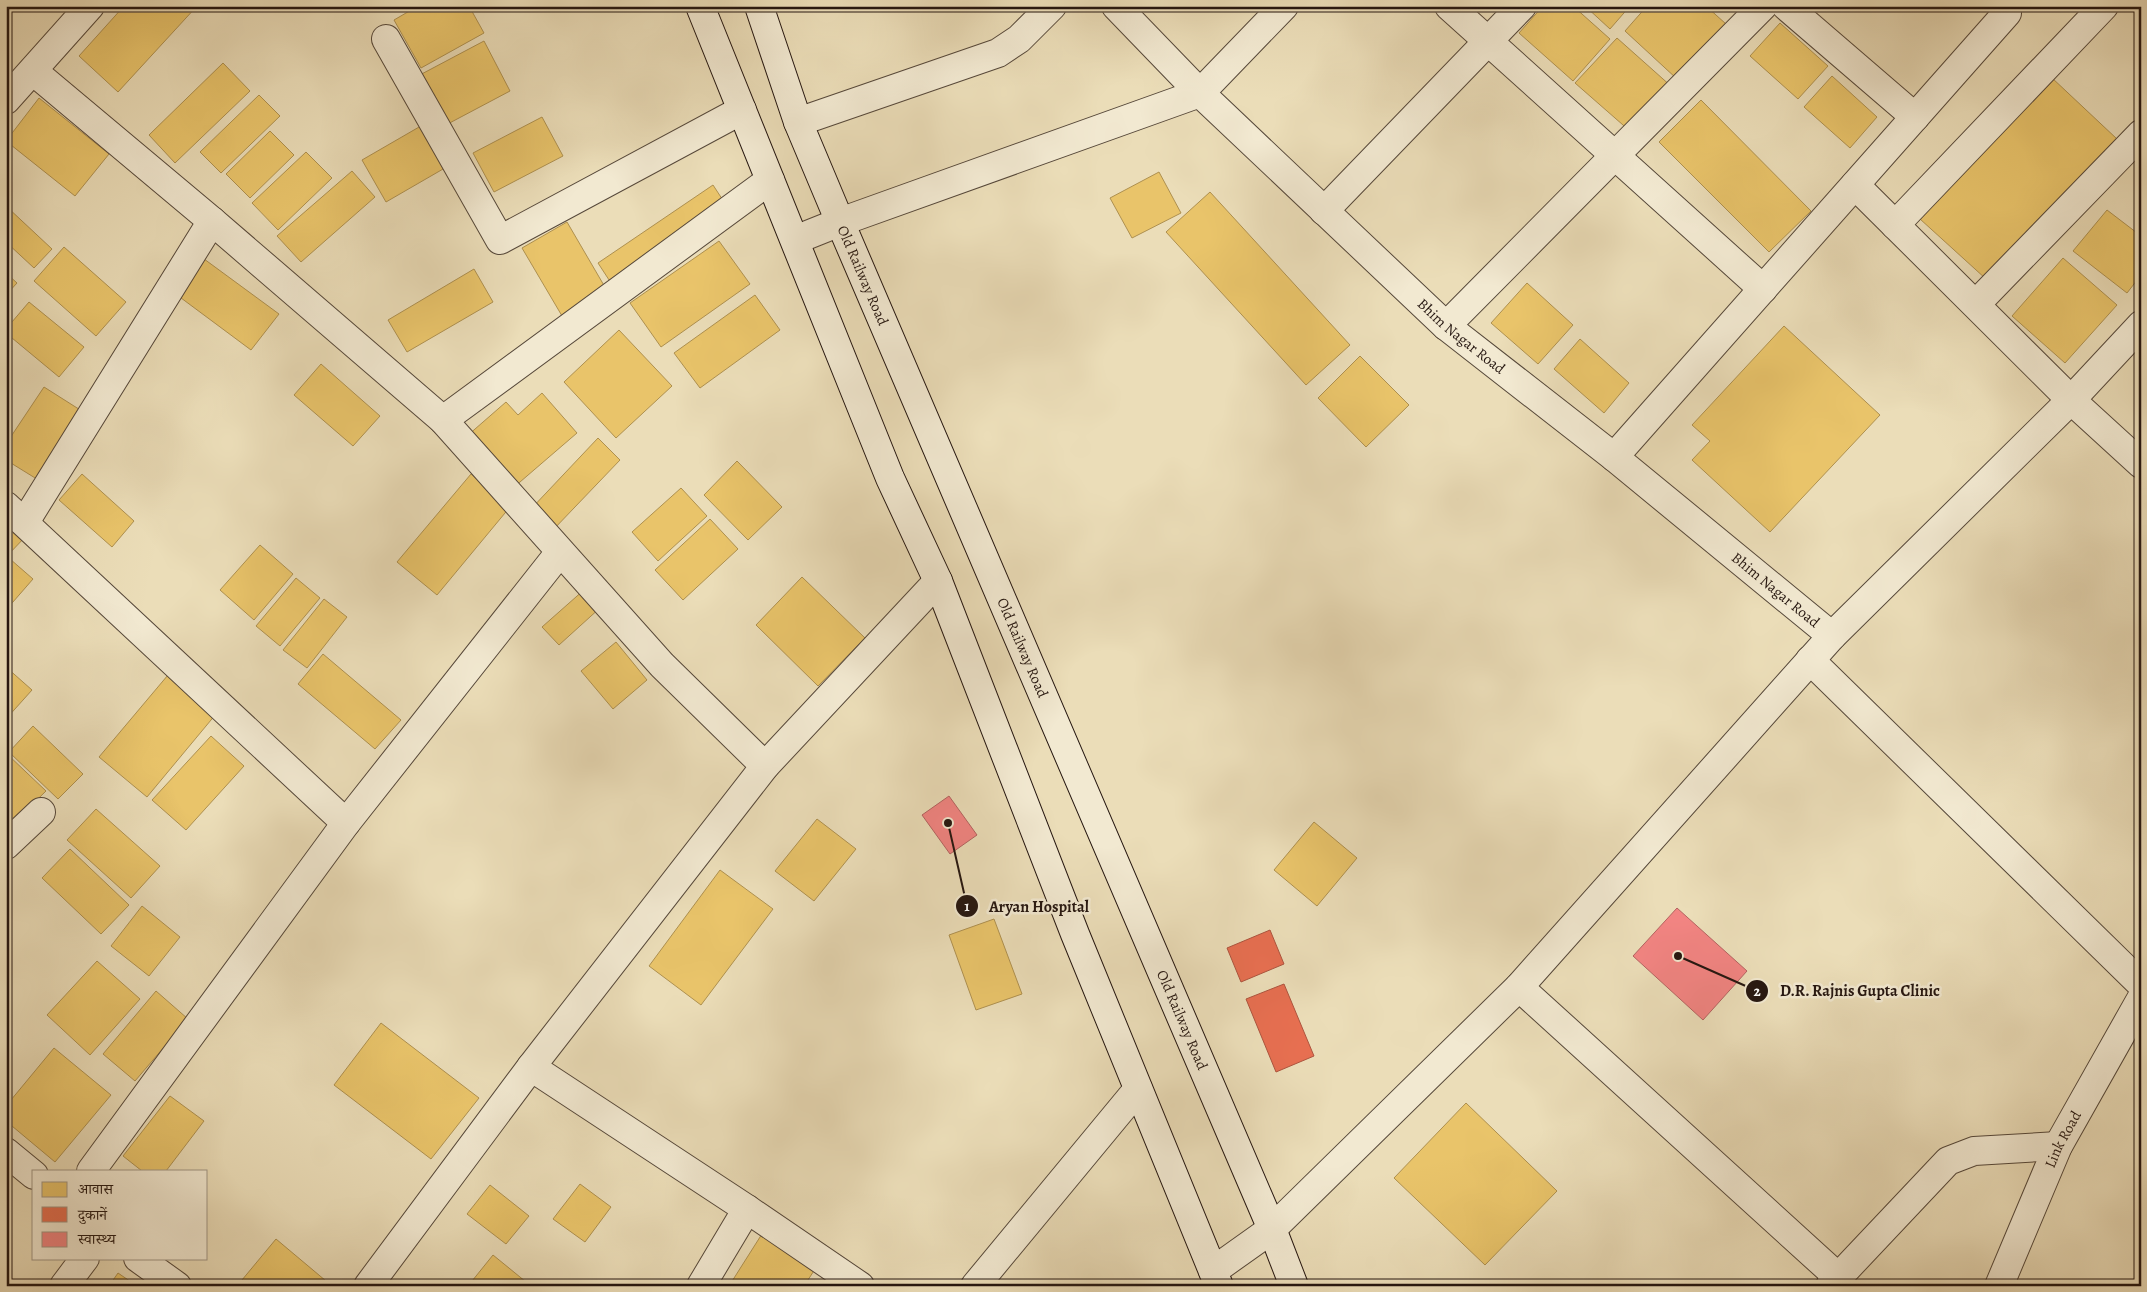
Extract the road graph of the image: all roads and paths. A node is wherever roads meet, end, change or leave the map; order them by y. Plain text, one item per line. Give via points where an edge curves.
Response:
1 (90, 6) edge
2 (700, 6) edge
3 (759, 6) edge
4 (1052, 6) edge
5 (1116, 6) edge
6 (1284, 6) edge
7 (1449, 6) edge
8 (1522, 6) edge
9 (1763, 6) edge
10 (1786, 6) edge
11 (2104, 6) edge
12 (2007, 13) dead end
13 (386, 39) dead end
14 (1487, 42) junction
15 (33, 71) junction
16 (1200, 93) junction
17 (6, 100) edge
18 (742, 110) junction
19 (1915, 117) junction
20 (798, 122) junction
21 (2141, 134) edge
22 (1615, 156) junction
23 (770, 180) junction
24 (1855, 185) junction
25 (1324, 211) junction
26 (212, 221) junction
27 (840, 222) junction
28 (1896, 225) junction
29 (794, 240) junction
30 (1763, 289) junction
31 (1976, 304) junction
32 (2141, 325) edge
33 (1446, 326) junction
34 (2071, 400) junction
35 (443, 420) junction
36 (1614, 457) junction
37 (2141, 464) edge
38 (15, 514) edge
39 (560, 552) junction
40 (938, 581) junction
41 (1832, 636) junction
42 (1810, 660) junction
43 (765, 766) junction
44 (40, 812) dead end
45 (346, 823) junction
46 (6, 845) edge
47 (2141, 984) edge
48 (1519, 987) junction
49 (2141, 999) edge
50 (531, 1067) junction
51 (1138, 1089) junction
52 (2058, 1146) junction
53 (6, 1152) edge
54 (92, 1170) edge
55 (32, 1172) edge
56 (747, 1209) junction
57 (1272, 1229) junction
58 (84, 1260) edge
59 (141, 1260) edge
60 (1216, 1278) edge
61 (1834, 1281) edge
62 (64, 1286) edge
63 (177, 1286) edge
64 (368, 1286) edge
65 (700, 1286) edge
66 (860, 1286) edge
67 (975, 1286) edge
68 (1294, 1286) edge
69 (1999, 1286) edge

1 - 15 street
2 - 18 street
3 - 20 street, Old Railway Road
4 - 20 street via 1019,39 998,52
5 - 16 street, Bhim Nagar Road
6 - 16 street
7 - 14 street
8 - 14 street
9 - 22 street
10 - 19 street
11 - 28 street
12 - 19 street
13 - 18 street via 500,240
14 - 22 street
14 - 25 street
15 - 17 street
15 - 26 street
16 - 25 street, Bhim Nagar Road
16 - 27 street
18 - 23 street
19 - 24 street
20 - 27 street, Old Railway Road
21 - 31 street
22 - 30 street
22 - 33 street
23 - 29 street
23 - 35 street
24 - 28 street
24 - 30 street
25 - 33 street, Bhim Nagar Road
26 - 35 street
26 - 38 street
27 - 29 street
27 - 57 street, Old Railway Road
28 - 31 street
29 - 40 street via 890,478
30 - 36 street
31 - 34 street
32 - 34 street
33 - 36 street, Bhim Nagar Road
34 - 37 street
34 - 41 street
35 - 39 street
36 - 41 street, Bhim Nagar Road
38 - 45 street
39 - 43 street via 662,665
39 - 45 street
40 - 43 street
40 - 51 street
41 - 42 street
42 - 47 street
42 - 48 street
43 - 50 street
44 - 46 street
45 - 54 street
48 - 57 street
48 - 61 street
49 - 52 street, Link Road
50 - 56 street
50 - 64 street
51 - 60 street
51 - 67 street
52 - 61 street via 1974,1151 1948,1161
52 - 69 street, Link Road
53 - 55 street
56 - 65 street
56 - 66 street
57 - 60 street
57 - 68 street, Old Railway Road
58 - 62 street
59 - 63 street

